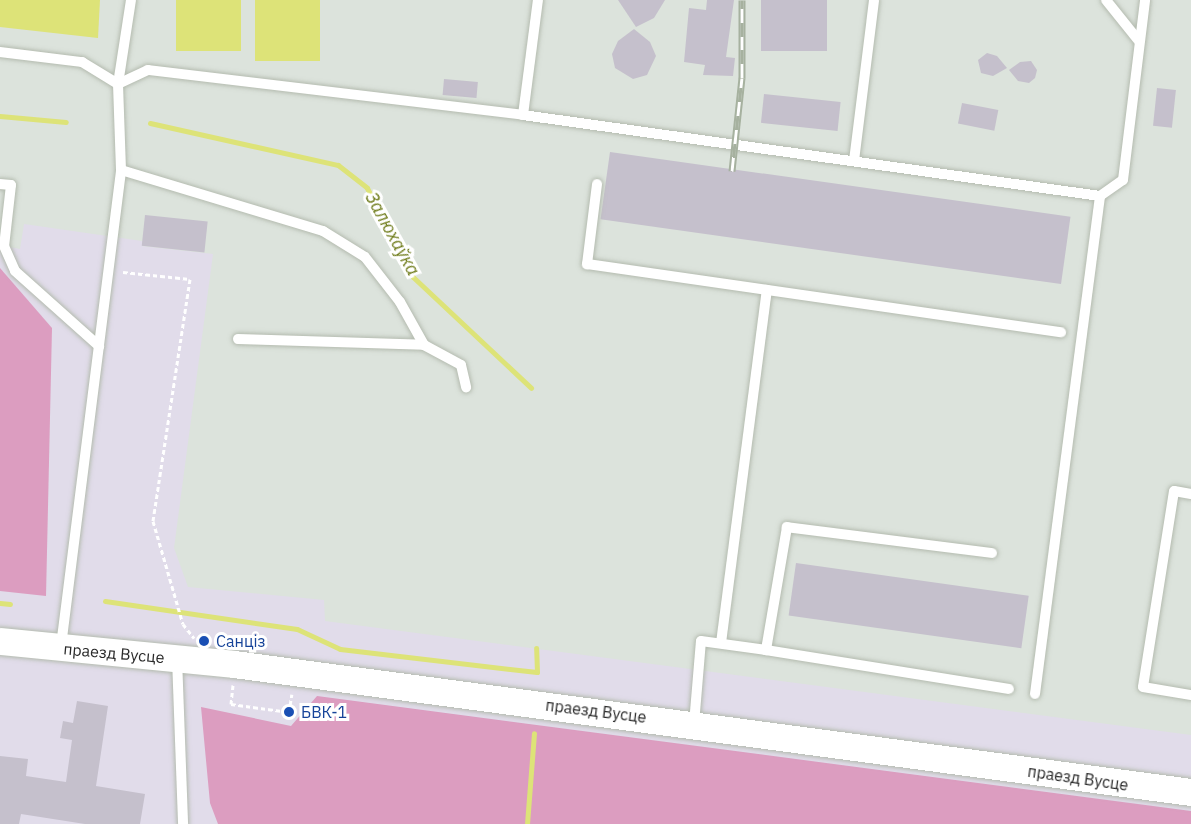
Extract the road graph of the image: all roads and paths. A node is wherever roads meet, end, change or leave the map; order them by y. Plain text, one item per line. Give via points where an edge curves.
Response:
1 (131, 0) edge
2 (538, 0) edge
3 (874, 0) edge
4 (1106, 0) edge
5 (1145, 0) edge
6 (1138, 40) junction
7 (0, 52) edge
8 (118, 84) junction
9 (523, 115) junction
10 (854, 161) junction
11 (122, 171) junction
12 (0, 184) edge
13 (597, 184) dead end
14 (1100, 196) junction
15 (109, 270) junction
16 (767, 290) junction
17 (1061, 332) dead end
18 (238, 339) dead end
19 (424, 345) junction
20 (99, 346) junction
21 (466, 387) dead end
22 (1191, 494) edge
23 (992, 553) dead end
24 (0, 641) edge
25 (204, 641) dead end
26 (721, 643) junction
27 (61, 648) junction
28 (766, 650) junction
29 (177, 658) junction
30 (234, 664) junction
31 (1009, 689) dead end
32 (1035, 694) dead end
33 (1191, 694) edge
34 (290, 712) dead end
35 (694, 724) junction
36 (1191, 792) edge
37 (183, 824) edge

1 - 8 lane
2 - 9 lane
3 - 10 lane
4 - 6 lane
5 - 6 lane
6 - 14 lane via 1123,180
7 - 8 lane via 82,62
8 - 9 lane via 148,70
8 - 11 lane
9 - 10 lane
10 - 14 lane
11 - 15 lane
11 - 19 lane via 323,231 365,257 400,302
12 - 20 lane via 10,185 4,246 15,270
13 - 16 lane via 587,264
14 - 32 lane
15 - 20 lane
15 - 25 path via 190,279 153,521 183,624 196,640
16 - 17 lane
16 - 26 lane
18 - 19 lane
19 - 21 lane via 461,365
20 - 27 lane
22 - 33 lane via 1174,491 1143,687
23 - 28 lane via 787,527
24 - 27 street, праезд Вусце
26 - 28 lane
26 - 35 lane via 701,641
27 - 29 street, праезд Вусце
28 - 31 lane
29 - 30 street, праезд Вусце
29 - 37 lane
30 - 34 path via 231,704
30 - 35 street, праезд Вусце
35 - 36 street, праезд Вусце

